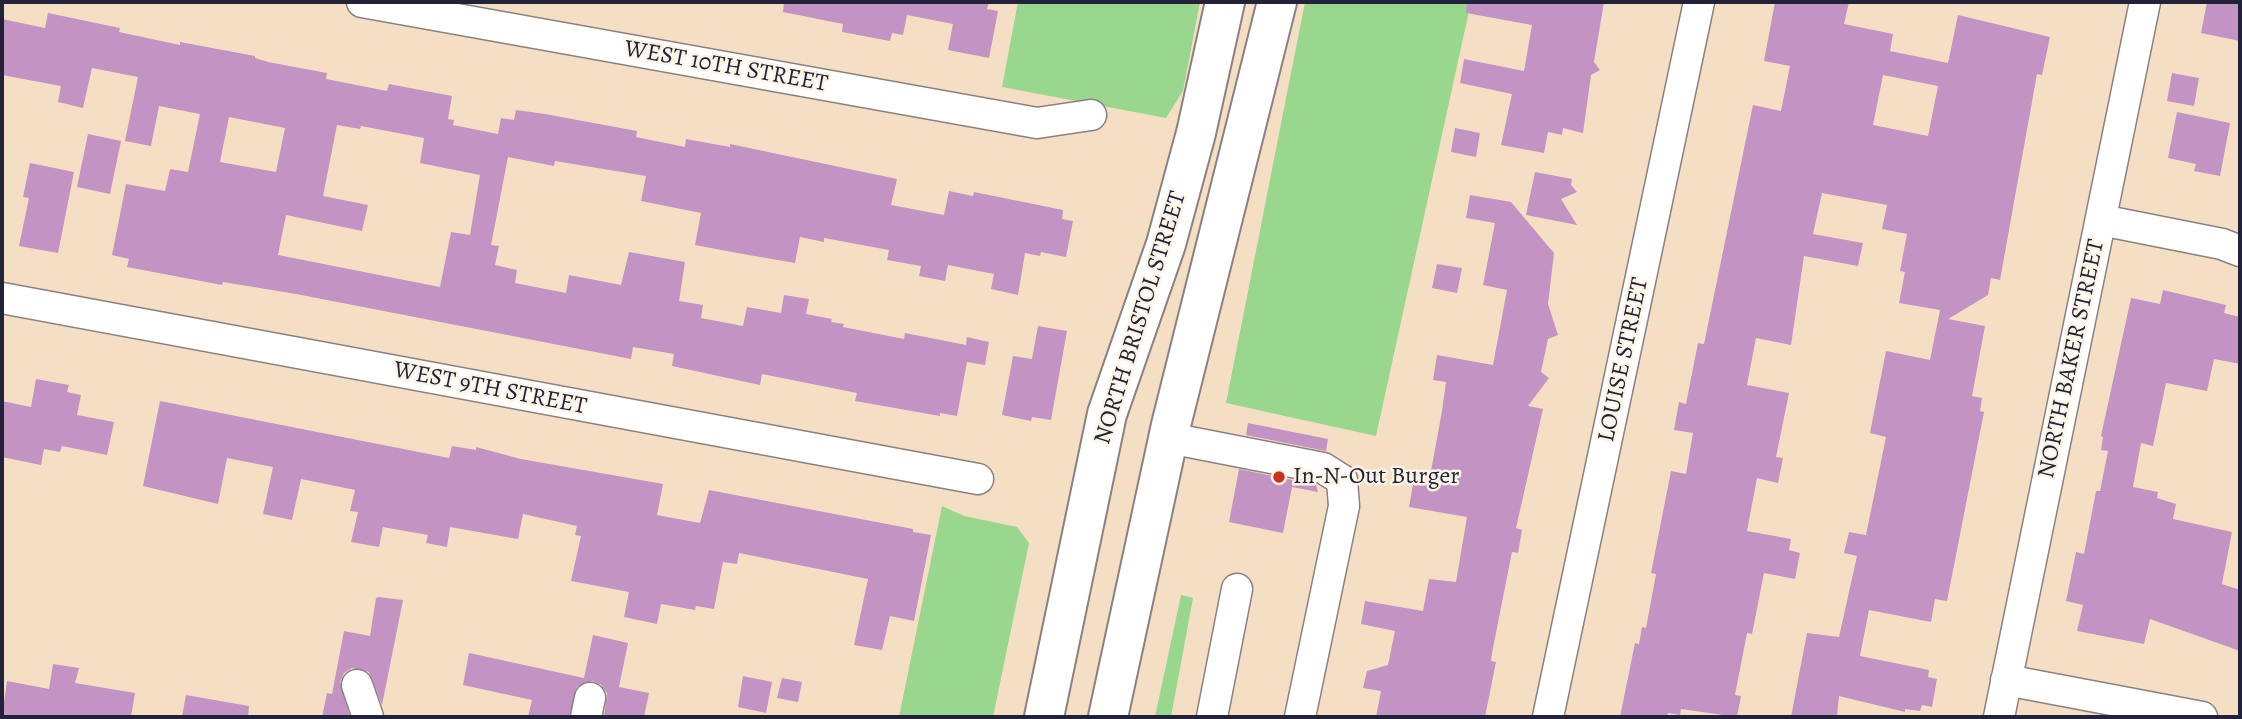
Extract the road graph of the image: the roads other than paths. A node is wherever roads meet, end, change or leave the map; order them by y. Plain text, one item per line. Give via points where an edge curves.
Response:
1 (362, 2) edge
2 (1224, 2) edge
3 (1277, 2) edge
4 (1699, 2) edge
5 (2145, 2) edge
6 (1091, 115) dead end
7 (2101, 220) junction
8 (2240, 251) edge
9 (2, 298) edge
10 (1169, 438) junction
11 (978, 479) dead end
12 (1237, 589) dead end
13 (2006, 681) junction
14 (357, 685) dead end
15 (368, 717) edge
16 (1044, 717) edge
17 (1108, 717) edge
18 (1212, 717) edge
19 (1300, 717) edge
20 (1548, 717) edge
21 (1999, 717) edge
22 (2202, 717) edge

1 - 6 street, WEST 10TH STREET via 1037,123
2 - 16 main road, NORTH BRISTOL STREET via 1166,244 1107,414
3 - 10 main road, NORTH BRISTOL STREET
4 - 20 street, LOUISE STREET
5 - 7 street, NORTH BAKER STREET
7 - 8 street
7 - 13 street, NORTH BAKER STREET
9 - 11 street, WEST 9TH STREET
10 - 17 main road, NORTH BRISTOL STREET
10 - 19 street via 1323,468 1342,480 1344,506
12 - 18 street
13 - 21 street, NORTH BAKER STREET
13 - 22 street
14 - 15 street

